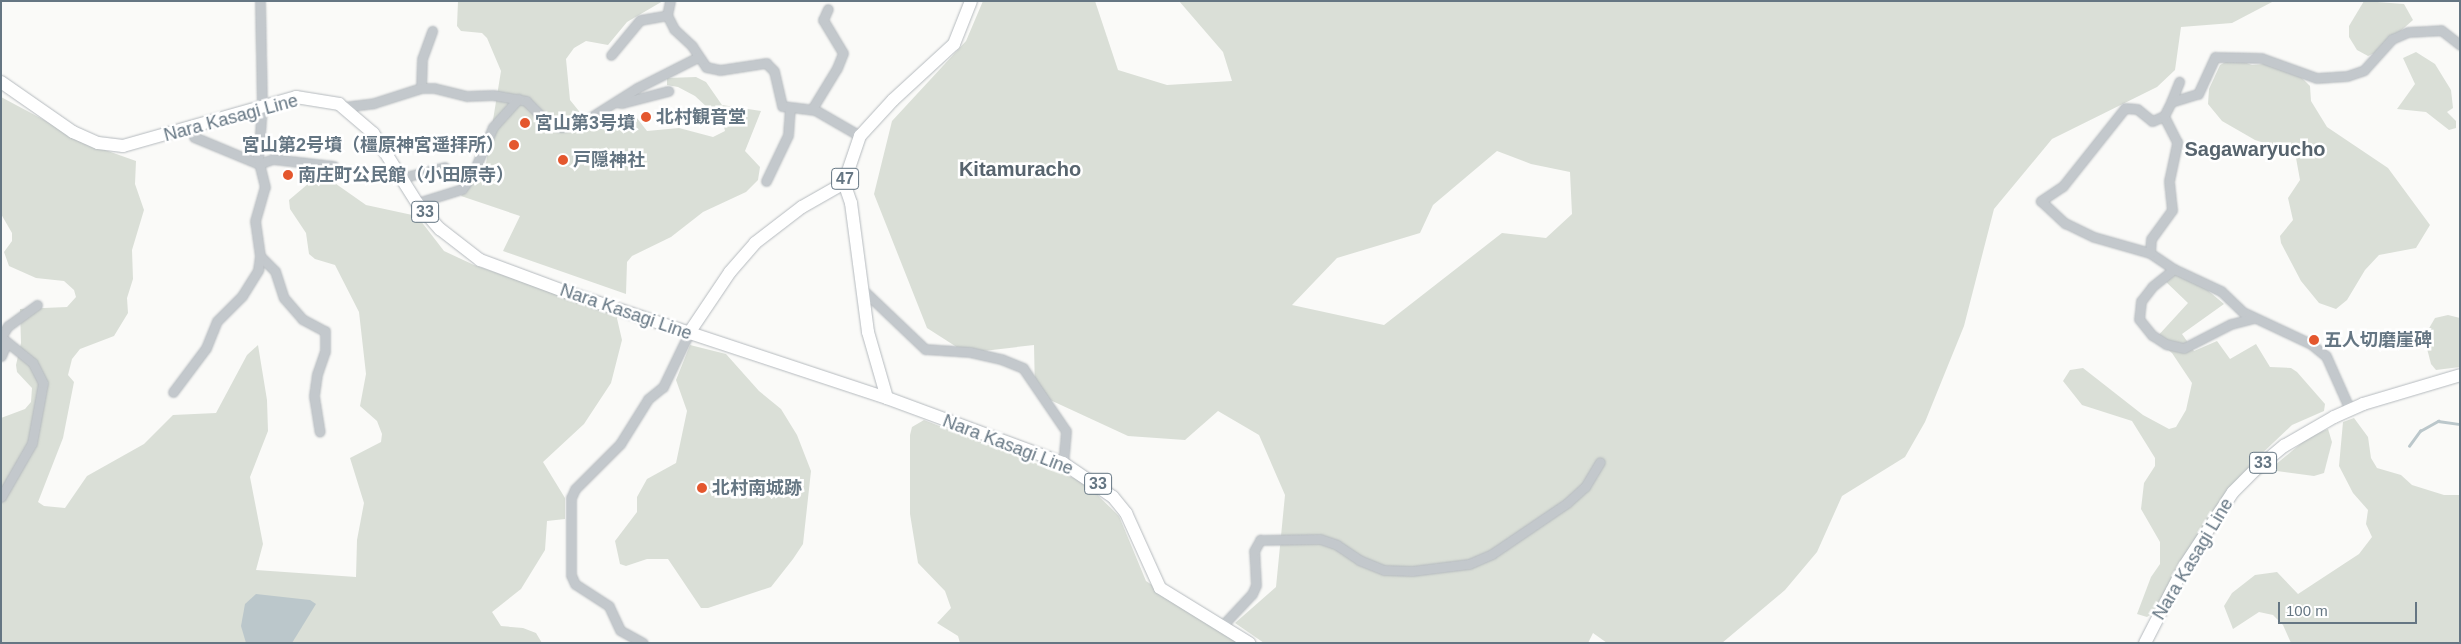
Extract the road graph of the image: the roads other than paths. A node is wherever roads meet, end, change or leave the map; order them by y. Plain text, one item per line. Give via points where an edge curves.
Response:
1 (260, 1) edge
2 (670, 1) edge
3 (971, 1) edge
4 (828, 9) dead end
5 (667, 15) junction
6 (432, 31) dead end
7 (2460, 45) edge
8 (611, 55) dead end
9 (698, 57) junction
10 (1, 82) edge
11 (2178, 82) dead end
12 (421, 88) junction
13 (668, 91) dead end
14 (518, 99) junction
15 (616, 102) junction
16 (2171, 102) junction
17 (262, 107) junction
18 (343, 107) junction
19 (790, 108) junction
20 (812, 109) junction
21 (2164, 116) junction
22 (192, 128) junction
23 (860, 136) junction
24 (259, 164) junction
25 (334, 166) dead end
26 (445, 167) dead end
27 (401, 178) junction
28 (766, 182) dead end
29 (844, 183) junction
30 (417, 203) junction
31 (2150, 253) junction
32 (260, 256) junction
33 (2174, 269) junction
34 (863, 290) junction
35 (37, 305) dead end
36 (2254, 318) junction
37 (689, 333) junction
38 (7, 342) junction
39 (1, 356) edge
40 (2460, 376) edge
41 (173, 392) dead end
42 (887, 398) junction
43 (2350, 410) junction
44 (320, 432) dead end
45 (1600, 462) dead end
46 (1063, 463) junction
47 (1, 497) edge
48 (1221, 627) junction
49 (643, 643) edge
50 (1249, 643) edge
51 (2145, 643) edge

1 - 17 street
2 - 5 street
3 - 23 main road, 47 via 954,44 893,100
4 - 20 street via 823,20 843,53 838,68
5 - 8 street via 640,20
5 - 9 street via 674,29 692,46
6 - 12 street via 422,60
7 - 16 street via 2441,30 2408,32 2392,40 2364,70 2347,76 2317,78 2261,58 2215,57 2198,94
9 - 15 street
9 - 19 street via 706,66 720,70 770,65 782,106
10 - 22 main road, Nara Kasagi Line / 33 via 73,132 98,143 123,146
11 - 16 street
12 - 14 street
12 - 18 street via 374,103
13 - 15 street via 622,104
14 - 15 street via 526,101 548,123 561,127 580,124
14 - 30 street via 493,127 462,189
16 - 21 street
17 - 18 main road, Nara Kasagi Line / 33 via 296,97 329,100
17 - 22 main road, Nara Kasagi Line / 33
17 - 24 street
18 - 27 main road, Nara Kasagi Line / 33 via 373,133
19 - 20 street
19 - 28 street via 788,135
20 - 23 street
21 - 31 street via 2177,142 2169,181 2172,210 2151,238
21 - 31 street via 2152,122 2137,109 2125,108 2063,186 2041,201 2065,224 2094,237
22 - 24 street via 194,137
23 - 29 main road, 47
24 - 25 street via 273,159
24 - 32 street via 265,187 254,221
26 - 27 street
27 - 30 main road, Nara Kasagi Line / 33
29 - 34 main road, 47 via 851,203
29 - 37 main road, 47 via 802,207 754,243
30 - 37 main road, Nara Kasagi Line / 33 via 456,244 480,260
31 - 33 street
32 - 41 street via 252,281 218,320 206,348
32 - 44 street via 276,272 284,298 302,318 325,331 325,351 314,396
33 - 36 street via 2221,291
33 - 36 street via 2141,301 2140,319 2152,335 2166,344 2184,348 2231,324
34 - 42 main road, 47 via 874,359
34 - 46 street via 925,349 970,352 1023,368 1066,431
35 - 38 street via 8,326 1,337
36 - 43 street via 2299,337 2326,356
37 - 42 main road, Nara Kasagi Line / 33
37 - 49 street via 663,387 648,400 620,444 575,489 571,498 571,575 575,584 610,606 620,630
38 - 39 street
38 - 47 street via 33,363 43,383 32,444
40 - 43 main road, Nara Kasagi Line / 33
42 - 46 main road, Nara Kasagi Line / 33
43 - 51 main road, Nara Kasagi Line / 33 via 2284,446 2233,492 2185,565
45 - 48 street via 1585,487 1567,503 1492,554 1469,564 1412,571 1384,570 1320,539 1260,540 1254,551 1256,584 1252,594
46 - 48 main road, Nara Kasagi Line / 33 via 1088,477 1118,502 1135,528 1148,566 1160,588
48 - 50 main road, Nara Kasagi Line / 33

